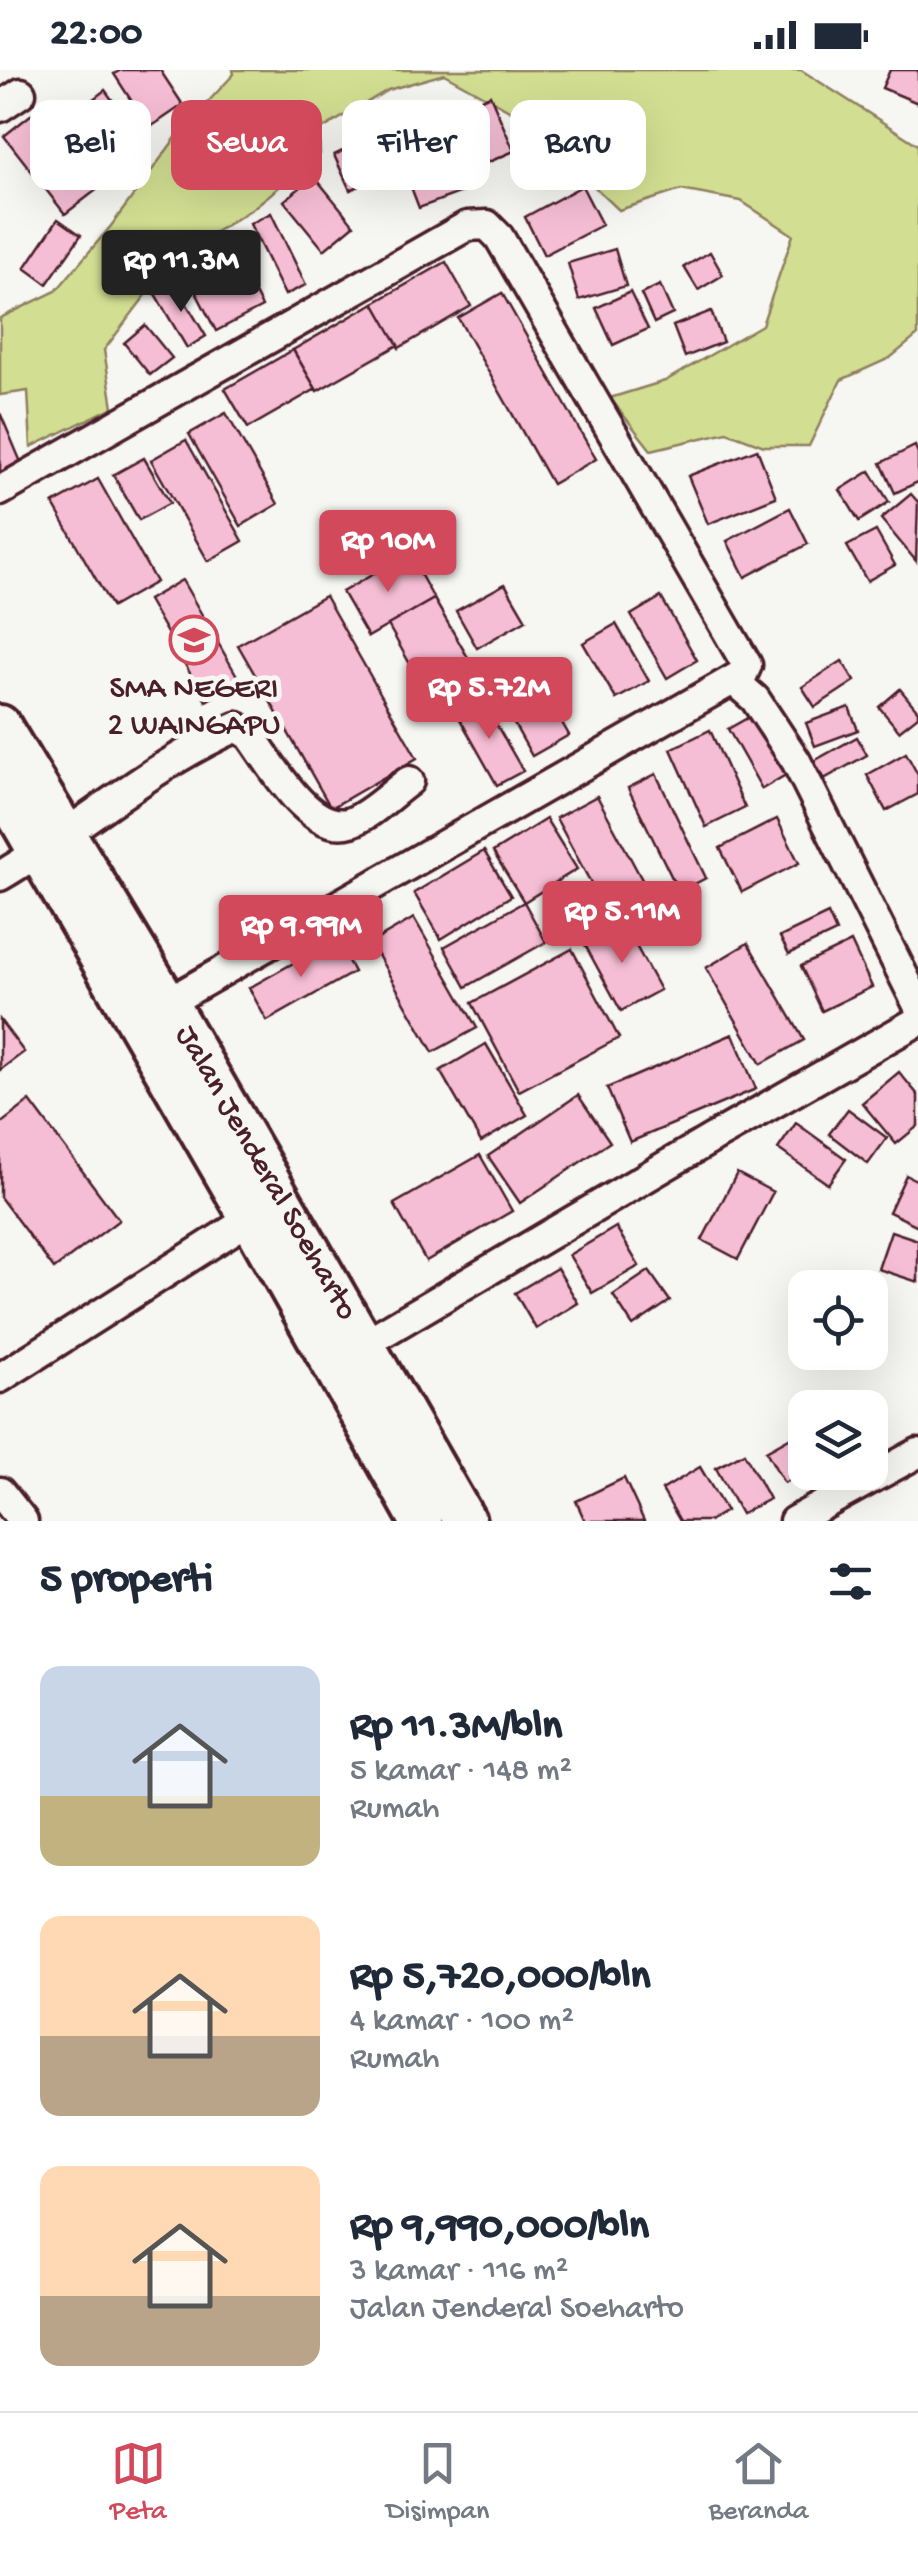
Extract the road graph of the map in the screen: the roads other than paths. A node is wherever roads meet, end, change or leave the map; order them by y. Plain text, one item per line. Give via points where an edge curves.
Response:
1 (0, 492) edge
2 (733, 680) junction
3 (0, 726) edge
4 (409, 781) dead end
5 (0, 784) edge
6 (52, 844) junction
7 (0, 876) edge
8 (167, 1002) junction
9 (918, 1005) edge
10 (918, 1021) edge
11 (266, 1209) junction
12 (364, 1344) junction
13 (0, 1378) edge
14 (918, 1453) edge
15 (0, 1492) edge
16 (22, 1521) edge
17 (420, 1521) edge
18 (464, 1521) edge
19 (794, 1521) edge

1 - 2 street via 467,226 487,225 747,666
2 - 8 street
2 - 9 street via 755,699 796,761
3 - 6 main road, Jalan Jenderal Soeharto
4 - 6 street via 351,822 329,823 308,811 250,735 236,727
5 - 6 main road, Jalan Jenderal Soeharto
6 - 7 street
6 - 8 main road, Jalan Jenderal Soeharto
6 - 11 main road, Jalan Jenderal Soeharto
8 - 11 main road, Jalan Jenderal Soeharto
10 - 12 street
11 - 12 main road, Jalan Jenderal Soeharto
11 - 13 street
11 - 17 main road, Jalan Jenderal Soeharto
12 - 18 main road, Jalan Jenderal Soeharto
14 - 19 street
15 - 16 street

